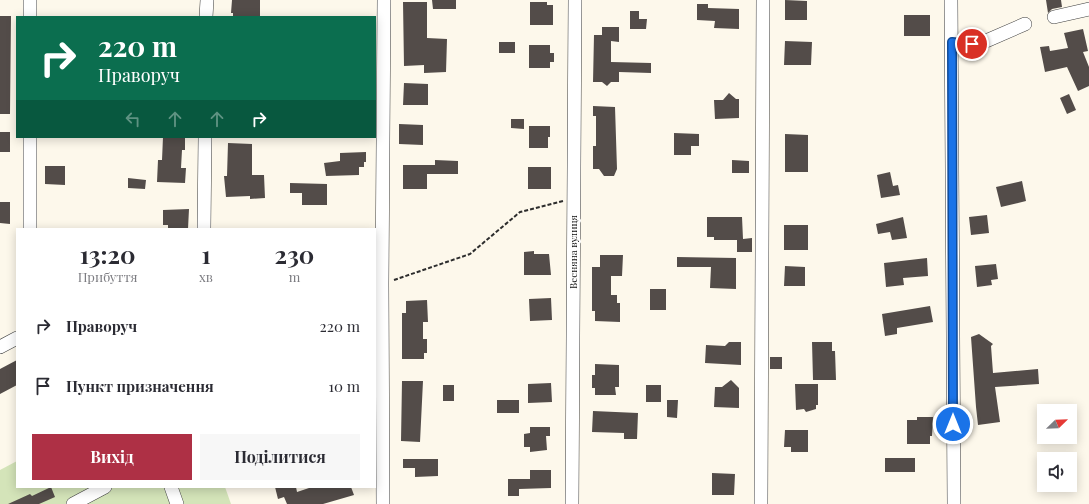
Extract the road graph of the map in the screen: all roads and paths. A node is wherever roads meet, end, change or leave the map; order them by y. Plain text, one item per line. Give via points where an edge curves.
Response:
1 (30, 0) edge
2 (207, 0) edge
3 (384, 0) edge
4 (575, 0) edge
5 (763, 0) edge
6 (951, 0) edge
7 (1089, 9) edge
8 (30, 16) edge
9 (206, 16) edge
10 (1054, 17) dead end
11 (1025, 24) dead end
12 (952, 42) junction
13 (30, 138) edge
14 (205, 138) edge
15 (574, 198) junction
16 (30, 228) edge
17 (204, 228) edge
18 (379, 285) edge
19 (16, 339) edge
20 (0, 347) edge
21 (103, 488) edge
22 (171, 488) edge
23 (72, 504) edge
24 (177, 504) edge
25 (383, 504) edge
26 (572, 504) edge
27 (761, 504) edge
28 (954, 504) edge

1 - 8 street
2 - 9 street
3 - 18 street
4 - 15 street, Весняна вулиця
5 - 27 street
6 - 12 street
7 - 10 street
11 - 12 street via 986,41 972,44
12 - 28 street
13 - 16 street
14 - 17 street
15 - 18 path via 520,212 470,254
15 - 26 street, Весняна вулиця
18 - 25 street
19 - 20 street
21 - 23 street
22 - 24 street

